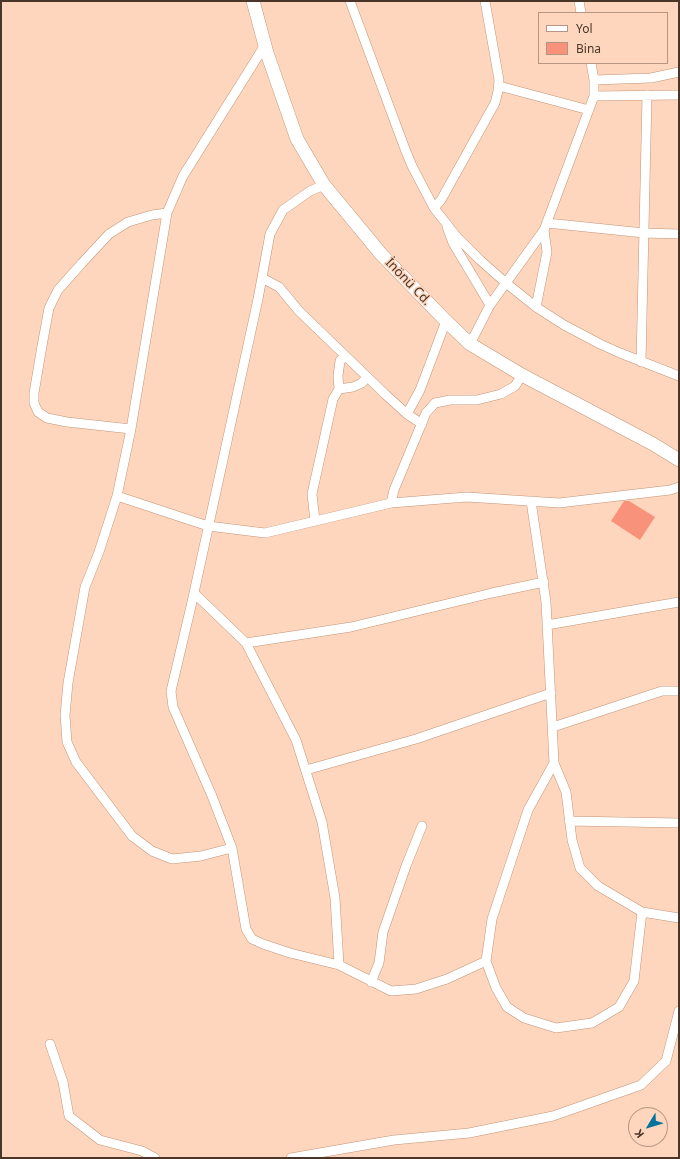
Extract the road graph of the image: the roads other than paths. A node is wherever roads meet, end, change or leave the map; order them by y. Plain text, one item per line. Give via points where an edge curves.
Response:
1 (253, 1) edge
2 (350, 1) edge
3 (486, 1) edge
4 (579, 1) edge
5 (581, 12) edge
6 (265, 45) junction
7 (591, 64) edge
8 (679, 72) edge
9 (594, 80) junction
10 (499, 86) junction
11 (647, 95) junction
12 (679, 95) edge
13 (594, 96) junction
14 (589, 110) junction
15 (324, 185) junction
16 (434, 208) junction
17 (168, 213) junction
18 (446, 223) junction
19 (546, 227) junction
20 (644, 233) junction
21 (679, 234) edge
22 (262, 278) junction
23 (506, 283) junction
24 (490, 305) junction
25 (536, 307) junction
26 (446, 321) junction
27 (470, 344) junction
28 (345, 356) junction
29 (641, 362) junction
30 (522, 375) junction
31 (679, 376) edge
32 (367, 377) junction
33 (339, 389) junction
34 (407, 414) junction
35 (422, 424) junction
36 (131, 429) junction
37 (679, 460) edge
38 (679, 487) edge
39 (117, 496) junction
40 (531, 501) junction
41 (391, 502) junction
42 (315, 521) junction
43 (208, 526) junction
44 (544, 582) junction
45 (194, 593) junction
46 (679, 602) edge
47 (547, 625) junction
48 (246, 643) junction
49 (679, 691) edge
50 (551, 693) junction
51 (553, 727) junction
52 (554, 763) junction
53 (306, 770) junction
54 (569, 821) junction
55 (679, 823) edge
56 (422, 826) dead end
57 (232, 848) junction
58 (642, 912) junction
59 (678, 921) edge
60 (486, 961) junction
61 (339, 965) junction
62 (371, 982) junction
63 (679, 1011) edge
64 (50, 1044) dead end
65 (155, 1158) edge
66 (291, 1158) edge

1 - 6 street, İnönü Cd.
2 - 16 street via 405,149
3 - 10 street
4 - 5 street
6 - 15 street, İnönü Cd. via 297,139
6 - 17 street via 183,176
7 - 9 street
8 - 9 street via 652,78
9 - 13 street
10 - 14 street
10 - 16 street via 495,103 441,200
11 - 12 street
11 - 13 street
11 - 20 street
13 - 14 street
14 - 19 street
15 - 22 street via 310,191 283,210 270,234
15 - 26 street, İnönü Cd. via 381,254
16 - 18 street
17 - 36 street
17 - 36 street via 128,222 109,234 58,290 48,308 34,393 34,403 38,412 47,418 67,422
18 - 23 street via 468,249
18 - 24 street via 453,243
19 - 20 street
19 - 23 street
19 - 25 street via 547,252
20 - 21 street
20 - 29 street
22 - 28 street via 279,287 299,311
22 - 43 street
23 - 24 street
23 - 25 street
24 - 27 street
25 - 29 street via 581,335
26 - 27 street, İnönü Cd.
26 - 34 street via 420,390
27 - 30 street, İnönü Cd.
28 - 32 street
28 - 33 street via 340,361
29 - 31 street
30 - 35 street via 515,386 501,394 477,400 435,403 426,413
30 - 37 street, İnönü Cd.
32 - 33 street via 353,387
32 - 34 street
33 - 42 street via 334,400 312,494
34 - 35 street
35 - 41 street
36 - 39 street
38 - 40 street via 560,502
39 - 43 street
39 - 57 street via 85,587 68,683 65,716 67,742 76,762 132,836 152,851 172,859 201,856
40 - 41 street via 468,497
40 - 44 street
41 - 42 street
42 - 43 street via 265,533
43 - 45 street
44 - 47 street
44 - 48 street via 351,627
45 - 48 street
45 - 57 street via 171,692 173,707
46 - 47 street
47 - 50 street
48 - 53 street via 296,740
49 - 51 street via 662,691
50 - 51 street
50 - 53 street via 416,739
51 - 52 street
52 - 54 street via 566,792
52 - 60 street via 528,810 492,919
53 - 61 street via 324,830 335,898
54 - 55 street
54 - 58 street via 580,868 598,886
56 - 62 street via 383,932 379,963
57 - 61 street via 246,929 252,939 290,953
58 - 59 street
58 - 60 street via 634,981 620,1007 592,1023 556,1028 524,1018 507,1007 496,988
60 - 62 street via 447,980 416,989 391,991
61 - 62 street
63 - 66 street via 666,1060 641,1085 553,1116 469,1133 394,1140
64 - 65 street via 63,1082 69,1116 100,1140 142,1151

